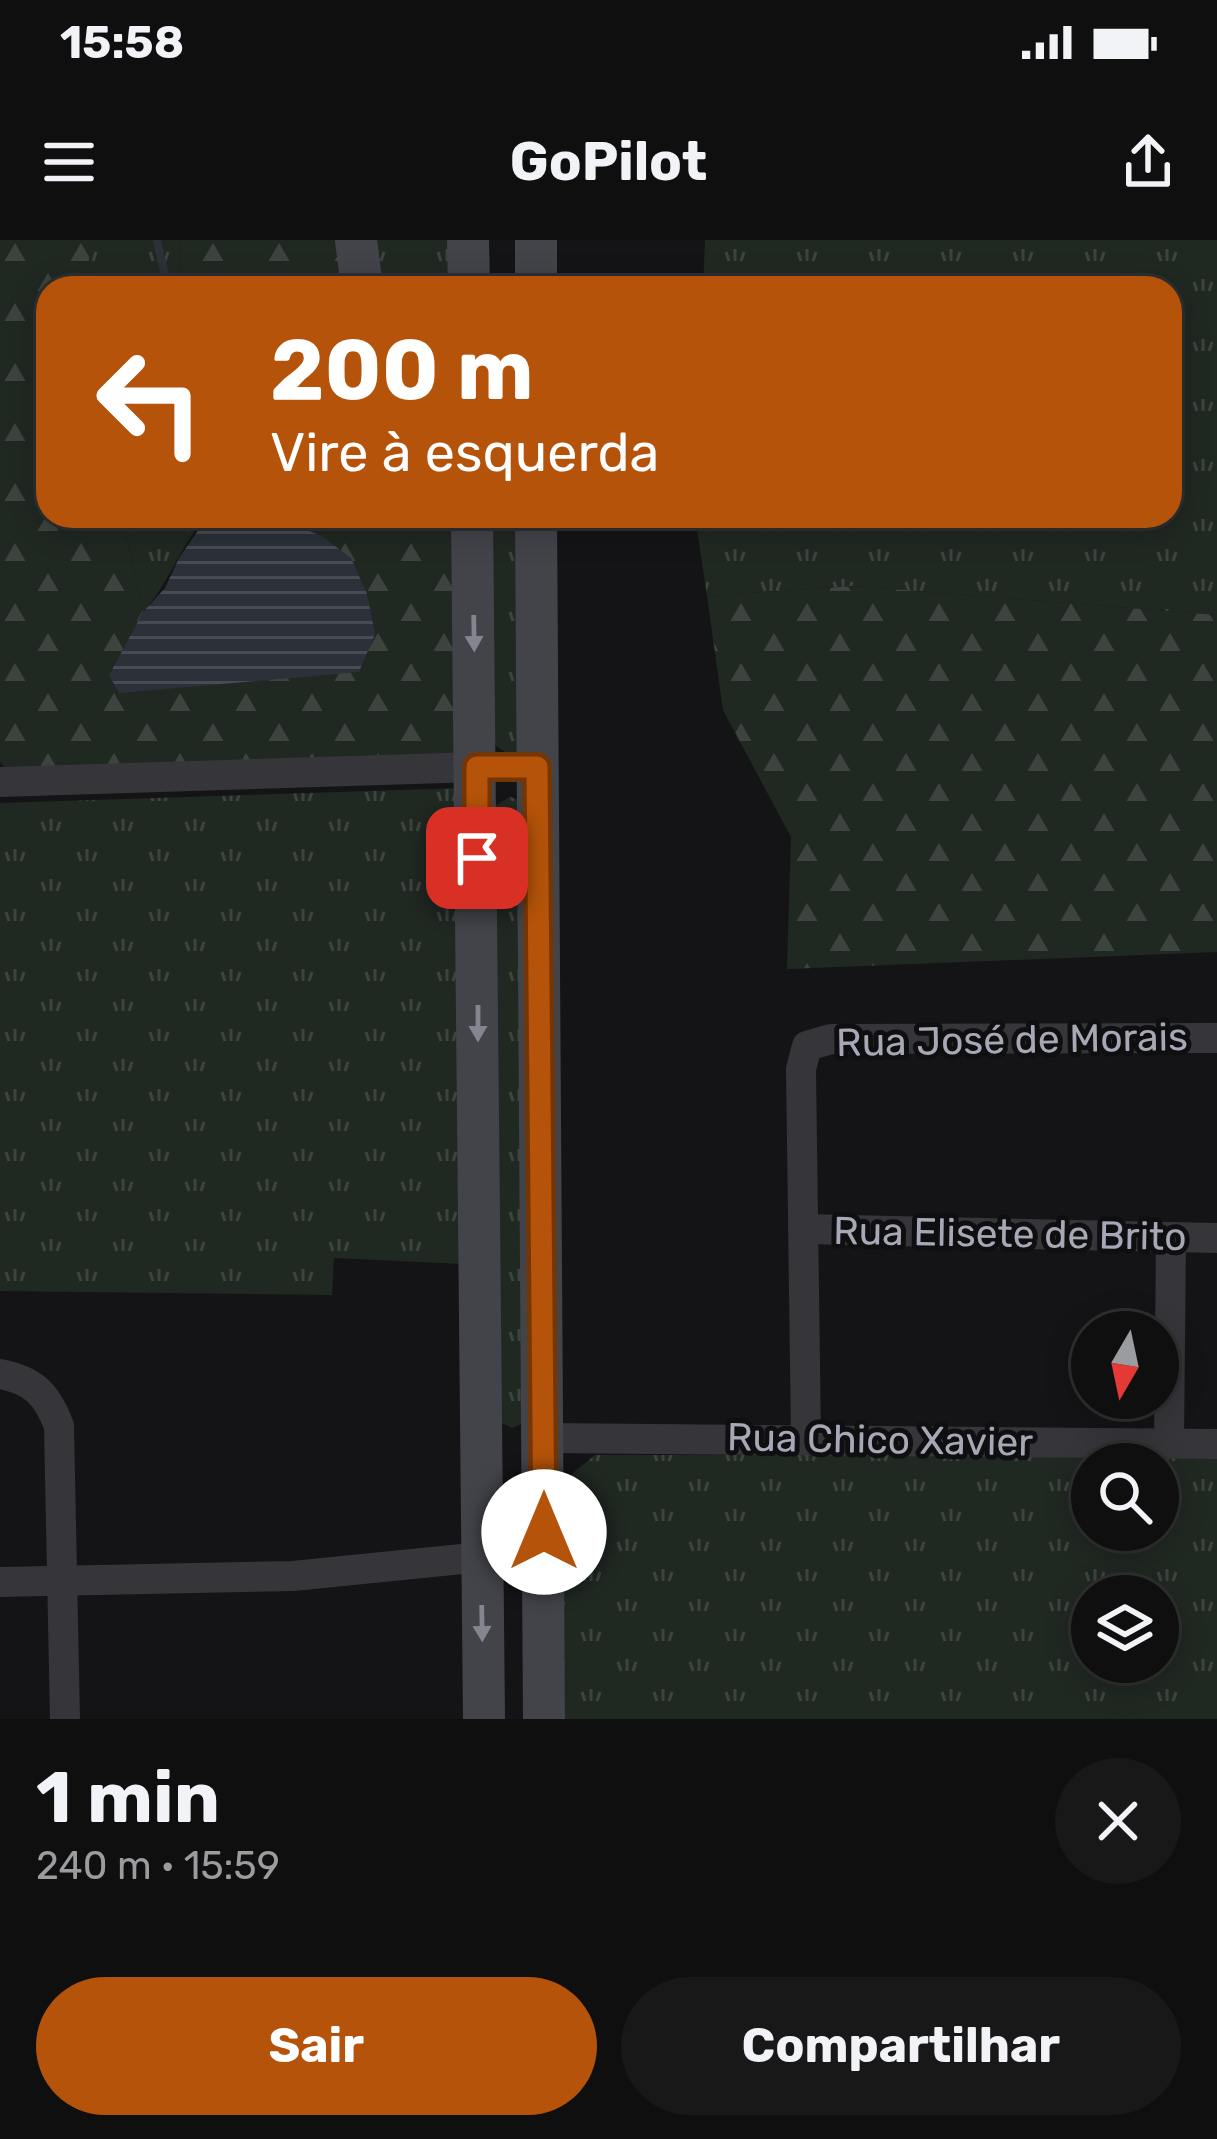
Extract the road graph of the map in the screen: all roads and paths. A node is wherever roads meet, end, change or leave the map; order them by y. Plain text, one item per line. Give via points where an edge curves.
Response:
1 (356, 240) edge
2 (468, 240) edge
3 (536, 240) edge
4 (360, 276) edge
5 (469, 276) edge
6 (536, 276) edge
7 (472, 528) edge
8 (536, 528) edge
9 (477, 767) junction
10 (537, 767) junction
11 (0, 782) edge
12 (1217, 1038) edge
13 (803, 1229) junction
14 (1171, 1238) junction
15 (1217, 1238) edge
16 (0, 1374) edge
17 (543, 1438) junction
18 (806, 1438) junction
19 (1108, 1443) edge
20 (1169, 1443) edge
21 (1179, 1444) edge
22 (1217, 1444) edge
23 (481, 1445) junction
24 (482, 1557) junction
25 (62, 1581) junction
26 (0, 1582) edge
27 (65, 1719) edge
28 (484, 1719) edge
29 (544, 1719) edge

1 - 4 main road
2 - 5 main road
3 - 6 main road
7 -> 9 main road
8 - 10 main road
9 - 10 main road
9 - 11 street
9 -> 23 main road
10 - 17 main road
12 - 13 street, Rua José de Morais via 831,1039 807,1046
13 - 14 street, Rua Elisete de Brito
13 - 18 street
14 - 15 street, Rua Elisete de Brito
14 - 20 street
16 - 25 street via 40,1389 59,1426
17 - 18 street, Rua Chico Xavier
17 - 23 main road
17 - 29 main road
18 - 19 street, Rua Chico Xavier
21 - 22 street, Rua Chico Xavier
23 - 24 main road
24 - 25 street via 293,1576
24 -> 28 main road
25 - 26 street
25 - 27 street

